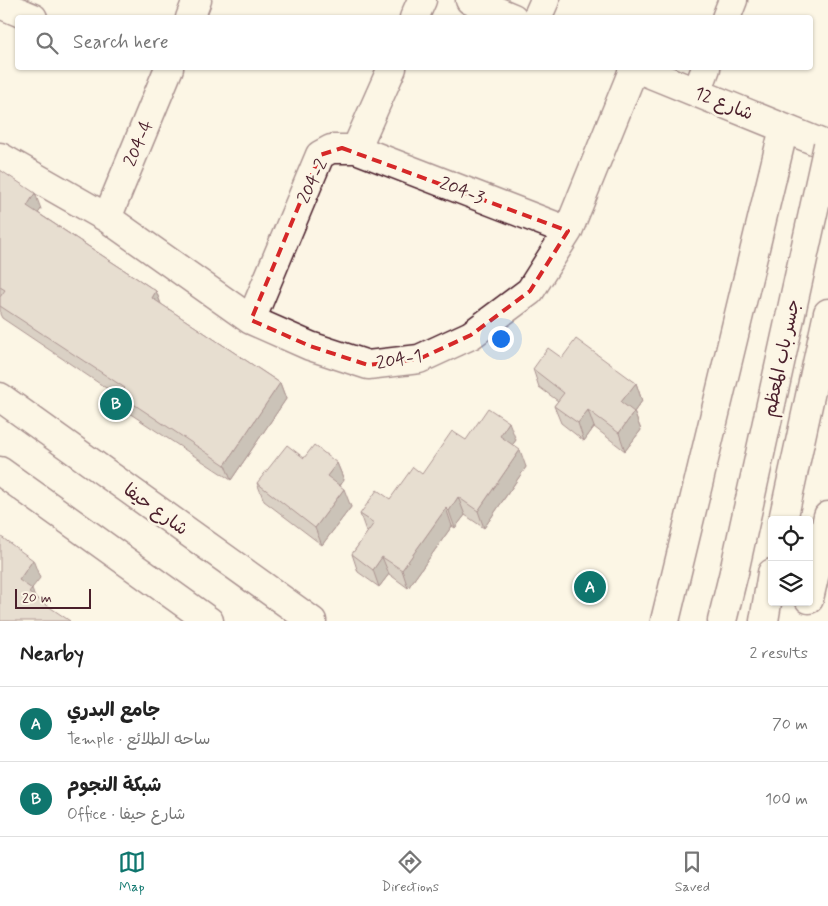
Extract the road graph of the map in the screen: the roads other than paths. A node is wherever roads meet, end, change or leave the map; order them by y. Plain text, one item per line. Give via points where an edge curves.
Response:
1 (197, 0) edge
2 (422, 0) edge
3 (470, 0) edge
4 (545, 0) edge
5 (733, 0) edge
6 (0, 4) edge
7 (26, 15) edge
8 (191, 15) edge
9 (415, 15) edge
10 (506, 15) edge
11 (538, 15) edge
12 (727, 15) edge
13 (164, 70) edge
14 (391, 70) edge
15 (634, 70) edge
16 (646, 70) edge
17 (702, 80) edge
18 (784, 128) junction
19 (828, 145) edge
20 (356, 149) junction
21 (0, 157) edge
22 (107, 218) junction
23 (568, 231) junction
24 (828, 312) edge
25 (251, 320) junction
26 (0, 397) edge
27 (0, 472) edge
28 (784, 516) edge
29 (828, 516) edge
30 (813, 582) edge
31 (768, 595) edge
32 (808, 606) edge
33 (205, 620) edge
34 (312, 621) edge
35 (665, 621) edge
36 (722, 621) edge
37 (764, 621) edge
38 (804, 621) edge

1 - 8 street
2 - 9 street
3 - 10 street
4 - 11 street
5 - 12 street
6 - 7 street
13 - 22 street, 204-4
14 - 20 street
15 - 23 street, 204-1
16 - 17 street, شارع 12
17 - 18 street, شارع 12
18 - 19 street, شارع 12
18 - 35 street
19 - 36 street, جسر باب المعظم, bridge
20 - 23 street, 204-3
20 - 25 street, 204-2 via 331,149 320,155
21 - 22 street, 204-1
22 - 25 street, 204-1
23 - 25 street, 204-1 via 530,291 470,335 419,359 368,365 310,346
24 - 28 street, جسر باب المعظم
26 - 34 street, شارع حيفا
27 - 33 street
29 - 30 street
31 - 37 street
32 - 38 street

